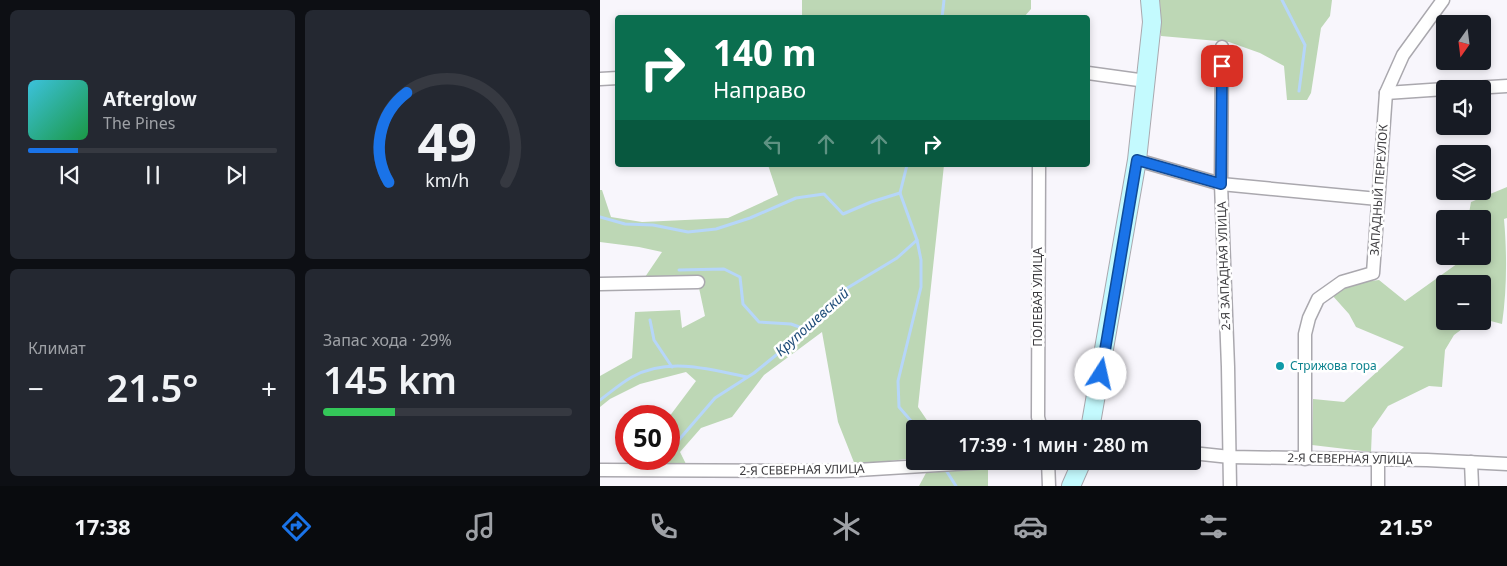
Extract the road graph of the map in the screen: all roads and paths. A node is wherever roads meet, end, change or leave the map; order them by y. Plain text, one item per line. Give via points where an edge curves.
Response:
1 (1150, 0) edge
2 (1443, 0) edge
3 (1222, 46) dead end
4 (1090, 73) edge
5 (615, 78) edge
6 (600, 79) edge
7 (1146, 81) junction
8 (1507, 86) edge
9 (1491, 87) edge
10 (1436, 90) edge
11 (1386, 93) junction
12 (1137, 160) junction
13 (1039, 167) edge
14 (1221, 184) junction
15 (1378, 199) junction
16 (698, 282) dead end
17 (600, 284) edge
18 (1039, 420) edge
19 (1092, 420) edge
20 (1201, 454) edge
21 (1230, 457) junction
22 (1305, 459) junction
23 (1378, 461) junction
24 (1471, 462) junction
25 (1507, 464) edge
26 (906, 467) edge
27 (600, 470) edge
28 (1048, 470) edge
29 (1078, 470) edge
30 (1049, 486) edge
31 (1071, 486) edge
32 (1230, 486) edge
33 (1378, 486) edge
34 (1472, 486) edge

1 - 7 main road via 1152,22
2 - 11 street, ЗАПАДНЫЙ ПЕРЕУЛОК via 1403,55
3 - 14 street, 2-Я ЗАПАДНАЯ УЛИЦА
4 - 7 street
5 - 6 street
7 - 12 main road
8 - 9 street
10 - 11 street
11 - 15 street, ЗАПАДНЫЙ ПЕРЕУЛОК
12 - 14 street
12 - 19 main road
13 - 18 street, ПОЛЕВАЯ УЛИЦА
14 - 15 street
14 - 21 street, 2-Я ЗАПАДНАЯ УЛИЦА
15 - 22 street, ЗАПАДНЫЙ ПЕРЕУЛОК via 1373,273 1342,282 1318,299 1309,318 1305,334
16 - 17 street
20 - 21 street, 2-Я СЕВЕРНАЯ УЛИЦА
21 - 22 street, 2-Я СЕВЕРНАЯ УЛИЦА
21 - 32 street, 2-Я ЗАПАДНАЯ УЛИЦА
22 - 23 street, 2-Я СЕВЕРНАЯ УЛИЦА
23 - 24 street, 2-Я СЕВЕРНАЯ УЛИЦА
23 - 33 street
24 - 25 street, 2-Я СЕВЕРНАЯ УЛИЦА
24 - 34 street
26 - 27 street, 2-Я СЕВЕРНАЯ УЛИЦА via 841,471
28 - 30 street
29 - 31 main road

